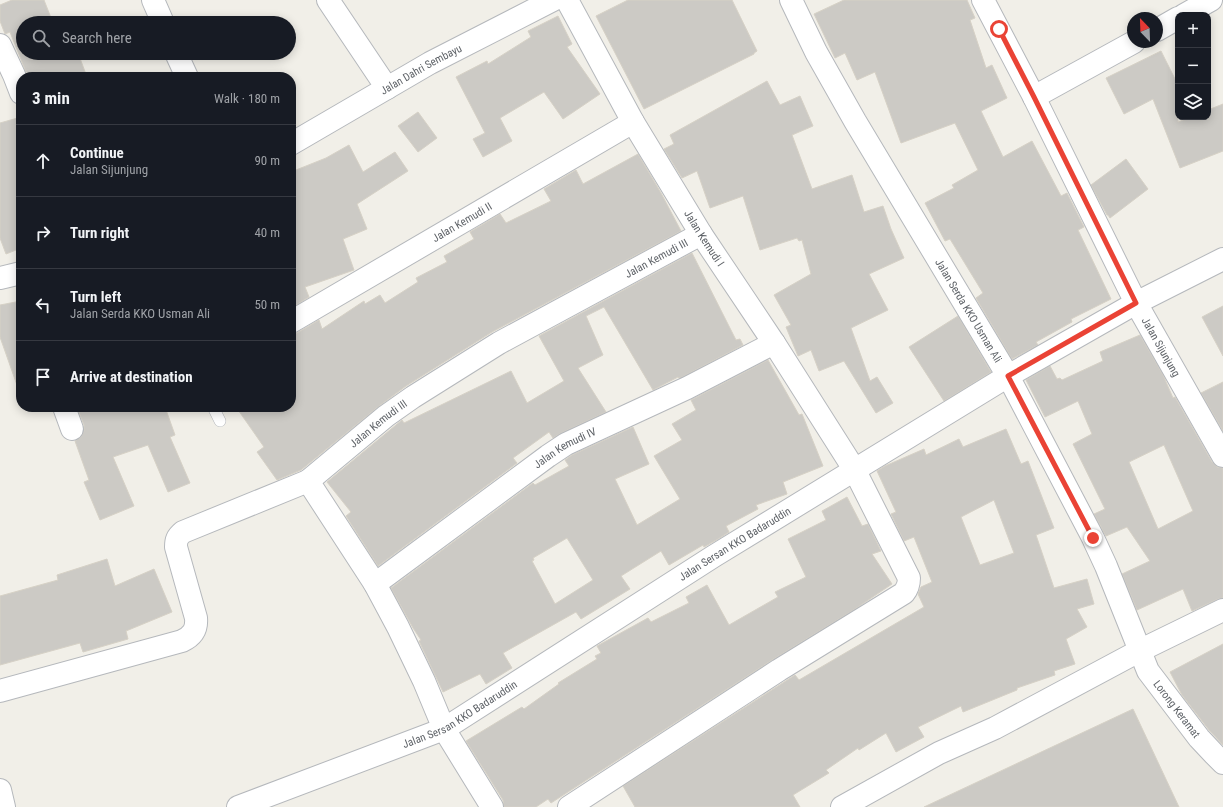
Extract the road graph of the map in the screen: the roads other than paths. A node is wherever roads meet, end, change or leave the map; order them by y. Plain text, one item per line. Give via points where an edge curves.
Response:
1 (153, 0) edge
2 (328, 0) edge
3 (553, 0) edge
4 (567, 0) edge
5 (791, 0) edge
6 (983, 0) edge
7 (1211, 0) edge
8 (1189, 12) edge
9 (160, 16) edge
10 (1175, 20) edge
11 (1163, 27) edge
12 (0, 46) edge
13 (1127, 46) edge
14 (179, 60) edge
15 (185, 72) edge
16 (16, 80) edge
17 (387, 88) junction
18 (1034, 97) junction
19 (633, 122) junction
20 (296, 141) edge
21 (701, 234) junction
22 (1223, 258) edge
23 (1136, 303) junction
24 (296, 319) edge
25 (774, 343) junction
26 (1008, 376) junction
27 (66, 412) edge
28 (216, 412) edge
29 (220, 421) dead end
30 (72, 429) dead end
31 (1223, 456) edge
32 (854, 469) junction
33 (308, 481) junction
34 (375, 584) junction
35 (1223, 610) edge
36 (1139, 651) junction
37 (0, 691) edge
38 (444, 729) junction
39 (1223, 763) edge
40 (0, 790) edge
41 (274, 801) edge
42 (4, 807) edge
43 (238, 807) edge
44 (492, 807) edge
45 (569, 807) edge
46 (842, 807) edge

1 - 9 street
2 - 17 street
3 - 17 street, Jalan Dahri Sembayu
4 - 19 street, Jalan Kemudi I
5 - 26 street, Jalan Serda KKO Usman Ali via 816,52 855,121
6 - 18 street, Jalan Sijunjung
7 - 8 street
10 - 11 street
12 - 16 street
13 - 18 street
14 - 15 street
17 - 20 street, Jalan Dahri Sembayu
18 - 23 street, Jalan Sijunjung
19 - 21 street, Jalan Kemudi I
19 - 24 street, Jalan Kemudi II
21 - 25 street, Jalan Kemudi I
21 - 33 street, Jalan Kemudi III via 499,343 386,416
22 - 23 street, Jalan Sersan KKO Badaruddin
23 - 26 street, Jalan Sersan KKO Badaruddin
23 - 31 street, Jalan Sijunjung
25 - 32 street, Jalan Kemudi I
25 - 34 street, Jalan Kemudi IV via 687,388 566,444
26 - 32 street, Jalan Sersan KKO Badaruddin
26 - 36 street, Jalan Serda KKO Usman Ali via 1093,538
27 - 30 street
28 - 29 lane
32 - 38 street, Jalan Sersan KKO Badaruddin
32 - 45 street, Jalan Kemudi I via 907,572 909,584 904,593 778,670
33 - 34 street
33 - 37 street, Jalan Kemudi III via 179,535 176,547 197,625 189,638
34 - 38 street via 424,681
35 - 36 street
36 - 39 street, Lorong Keramat via 1161,690 1199,738
36 - 46 street via 995,728 938,753
38 - 41 street, Jalan Sersan KKO Badaruddin
38 - 44 street
40 - 42 street
41 - 43 street, Jalan Sersan KKO Badaruddin

